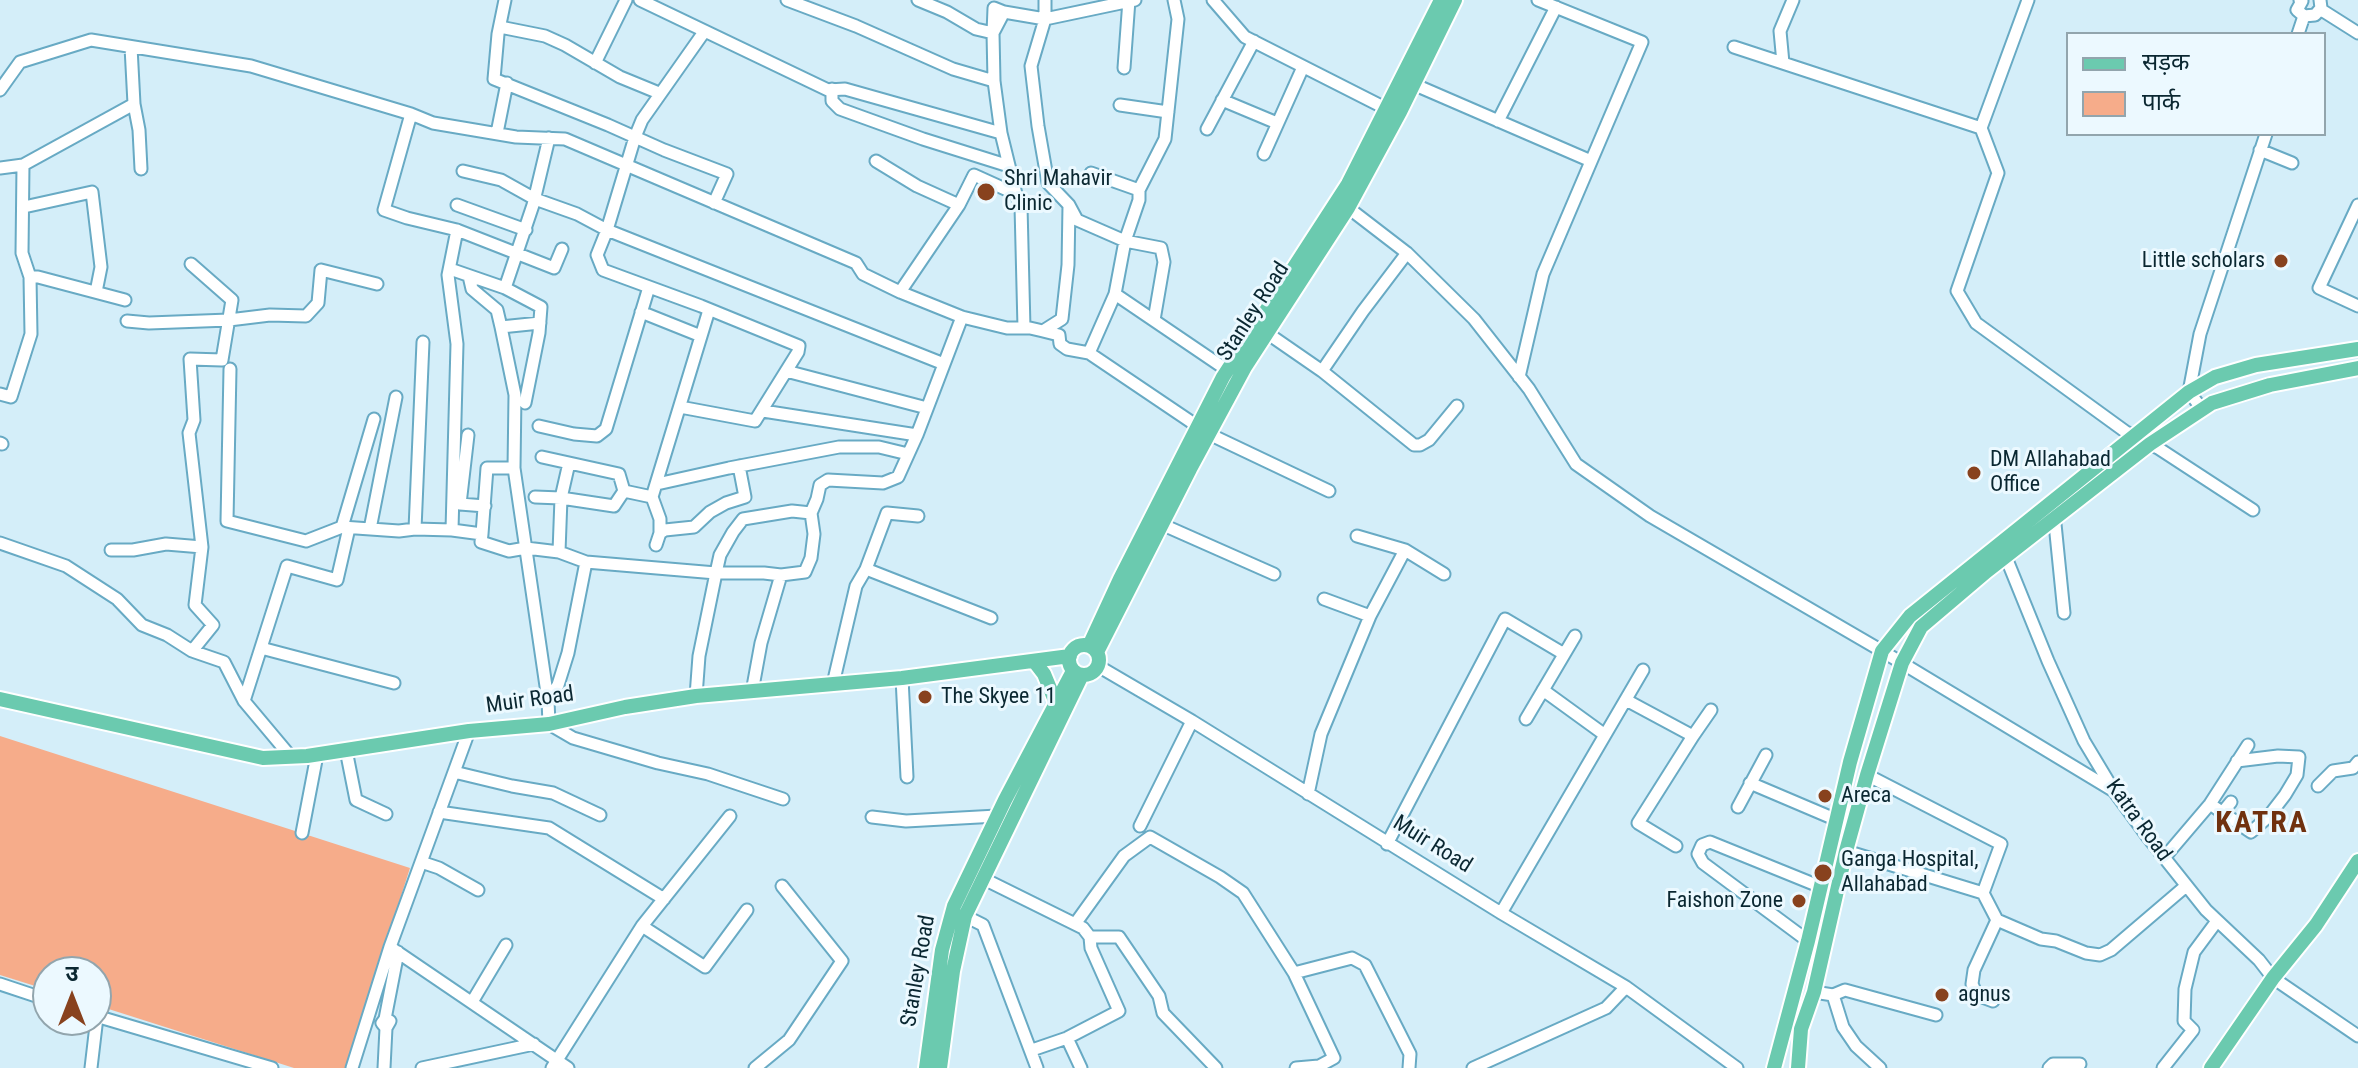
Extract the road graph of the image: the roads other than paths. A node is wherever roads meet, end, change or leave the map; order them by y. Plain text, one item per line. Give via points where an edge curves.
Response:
1 (505, 0) edge
2 (626, 0) edge
3 (640, 0) edge
4 (787, 0) edge
5 (918, 0) edge
6 (1045, 0) edge
7 (1174, 0) edge
8 (1213, 0) edge
9 (1441, 0) edge
10 (1455, 0) edge
11 (1538, 0) edge
12 (1793, 0) edge
13 (2028, 0) edge
14 (2300, 0) edge
15 (1132, 1) edge
16 (2320, 5) edge
17 (1556, 7) junction
18 (2304, 16) junction
19 (1045, 19) junction
20 (500, 27) junction
21 (704, 32) junction
22 (2299, 32) edge
23 (993, 33) junction
24 (2358, 33) edge
25 (1254, 41) junction
26 (131, 47) junction
27 (1734, 47) dead end
28 (595, 63) junction
29 (1783, 63) junction
30 (1303, 67) junction
31 (1124, 68) dead end
32 (994, 81) junction
33 (507, 83) junction
34 (1413, 84) junction
35 (832, 89) junction
36 (0, 90) edge
37 (659, 93) junction
38 (1222, 100) junction
39 (134, 104) junction
40 (1120, 105) dead end
41 (1387, 109) junction
42 (1168, 112) junction
43 (411, 114) junction
44 (1498, 121) junction
45 (1277, 123) junction
46 (1981, 128) junction
47 (1207, 129) dead end
48 (497, 133) junction
49 (1001, 133) junction
50 (2265, 136) edge
51 (635, 137) junction
52 (549, 138) junction
53 (2260, 150) junction
54 (1264, 154) dead end
55 (876, 161) dead end
56 (1591, 161) junction
57 (2292, 163) dead end
58 (23, 165) junction
59 (628, 166) junction
60 (1009, 166) junction
61 (0, 168) edge
62 (141, 169) dead end
63 (463, 171) dead end
64 (1091, 173) dead end
65 (1139, 190) junction
66 (1016, 194) junction
67 (535, 199) junction
68 (714, 203) junction
69 (1343, 204) junction
70 (457, 205) dead end
71 (959, 205) junction
72 (1069, 205) junction
73 (2358, 205) edge
74 (24, 207) junction
75 (457, 230) junction
76 (526, 230) junction
77 (607, 230) junction
78 (1125, 241) junction
79 (562, 249) dead end
80 (1407, 253) junction
81 (518, 254) junction
82 (191, 264) dead end
83 (450, 269) junction
84 (469, 276) junction
85 (30, 277) junction
86 (377, 284) dead end
87 (649, 287) junction
88 (505, 288) junction
89 (96, 292) junction
90 (900, 292) junction
91 (1115, 294) junction
92 (125, 300) dead end
93 (2358, 306) edge
94 (709, 310) junction
95 (641, 312) junction
96 (962, 317) junction
97 (229, 320) junction
98 (1154, 320) junction
99 (127, 321) dead end
100 (540, 323) junction
101 (501, 327) junction
102 (1024, 328) junction
103 (1043, 331) junction
104 (1267, 333) junction
105 (701, 336) junction
106 (423, 342) dead end
107 (2358, 349) edge
108 (1089, 353) junction
109 (944, 364) junction
110 (2358, 368) edge
111 (230, 369) dead end
112 (1227, 370) junction
113 (786, 371) junction
114 (1322, 371) junction
115 (1519, 377) junction
116 (2189, 392) junction
117 (0, 394) edge
118 (396, 397) dead end
119 (525, 403) dead end
120 (1457, 406) dead end
121 (680, 407) junction
122 (927, 408) junction
123 (2202, 409) junction
124 (763, 411) junction
125 (374, 419) dead end
126 (539, 426) dead end
127 (1203, 430) junction
128 (468, 435) dead end
129 (917, 435) junction
130 (2135, 437) junction
131 (2150, 444) junction
132 (908, 454) junction
133 (542, 457) dead end
134 (569, 463) junction
135 (739, 466) junction
136 (514, 468) junction
137 (657, 484) junction
138 (624, 491) junction
139 (1329, 491) dead end
140 (535, 497) dead end
141 (652, 497) junction
142 (561, 498) junction
143 (2052, 503) junction
144 (485, 506) junction
145 (2253, 510) dead end
146 (811, 513) junction
147 (918, 516) dead end
148 (2056, 520) junction
149 (1161, 524) junction
150 (346, 528) junction
151 (370, 529) junction
152 (415, 529) junction
153 (452, 530) junction
154 (482, 534) junction
155 (1357, 536) dead end
156 (0, 543) edge
157 (202, 547) junction
158 (526, 548) junction
159 (111, 550) dead end
160 (1405, 550) junction
161 (2003, 551) junction
162 (559, 552) junction
163 (586, 562) junction
164 (866, 569) junction
165 (716, 573) junction
166 (1274, 574) dead end
167 (1444, 574) dead end
168 (781, 575) junction
169 (1324, 599) dead end
170 (2064, 613) dead end
171 (1370, 616) junction
172 (991, 618) dead end
173 (1575, 636) dead end
174 (261, 648) junction
175 (192, 651) junction
176 (1882, 651) junction
177 (1095, 654) junction
178 (1564, 654) junction
179 (1034, 661) junction
180 (1902, 663) junction
181 (1075, 667) junction
182 (1643, 670) dead end
183 (902, 678) junction
184 (394, 683) dead end
185 (833, 684) junction
186 (1543, 690) junction
187 (752, 692) junction
188 (696, 696) junction
189 (0, 699) edge
190 (548, 700) junction
191 (1626, 700) junction
192 (244, 701) junction
193 (1056, 703) junction
194 (1711, 710) dead end
195 (1526, 719) dead end
196 (1192, 721) junction
197 (549, 724) junction
198 (469, 731) junction
199 (1605, 735) junction
200 (1693, 736) junction
201 (2248, 745) dead end
202 (346, 750) junction
203 (317, 755) junction
204 (1766, 755) dead end
205 (291, 757) junction
206 (2237, 761) junction
207 (2358, 762) edge
208 (454, 772) junction
209 (1867, 775) junction
210 (907, 777) dead end
211 (1750, 783) junction
212 (2318, 786) dead end
213 (2114, 791) junction
214 (1308, 794) junction
215 (783, 799) dead end
216 (2231, 802) dead end
217 (2210, 804) junction
218 (1738, 807) dead end
219 (439, 812) junction
220 (2222, 813) junction
221 (386, 814) dead end
222 (600, 815) dead end
223 (730, 816) dead end
224 (997, 816) junction
225 (872, 817) dead end
226 (1837, 820) junction
227 (1140, 826) dead end
228 (302, 833) dead end
229 (1387, 844) junction
230 (1676, 846) dead end
231 (1846, 851) junction
232 (2164, 858) junction
233 (2358, 861) edge
234 (421, 862) junction
235 (982, 878) junction
236 (782, 886) dead end
237 (2186, 886) junction
238 (1821, 887) junction
239 (478, 890) dead end
240 (1983, 893) junction
241 (664, 899) junction
242 (747, 910) dead end
243 (1501, 913) junction
244 (965, 916) junction
245 (1997, 920) junction
246 (2217, 921) junction
247 (1075, 924) junction
248 (642, 926) junction
249 (1090, 937) junction
250 (1808, 941) junction
251 (506, 945) dead end
252 (394, 949) junction
253 (1294, 973) junction
254 (2273, 978) junction
255 (0, 984) edge
256 (1626, 987) junction
257 (1814, 992) junction
258 (32, 995) edge
259 (1833, 995) junction
260 (1993, 1001) dead end
261 (472, 1002) junction
262 (1936, 1015) dead end
263 (367, 1019) junction
264 (112, 1022) edge
265 (384, 1023) junction
266 (94, 1036) edge
267 (2358, 1036) edge
268 (1067, 1038) junction
269 (534, 1044) junction
270 (1032, 1050) junction
271 (554, 1064) edge
272 (2080, 1064) dead end
273 (440, 1067) edge
274 (91, 1068) edge
275 (272, 1068) edge
276 (352, 1068) edge
277 (384, 1068) edge
278 (422, 1068) edge
279 (568, 1068) edge
280 (755, 1068) edge
281 (926, 1068) edge
282 (940, 1068) edge
283 (1037, 1068) edge
284 (1081, 1068) edge
285 (1216, 1068) edge
286 (1296, 1068) edge
287 (1409, 1068) edge
288 (1473, 1068) edge
289 (1737, 1068) edge
290 (1774, 1068) edge
291 (1798, 1068) edge
292 (1880, 1068) edge
293 (2049, 1068) edge
294 (2163, 1068) edge
295 (2211, 1068) edge

1 - 20 street
2 - 28 street
3 - 21 street
4 - 32 street
5 - 23 street
6 - 19 street
7 - 42 street via 1178,19
8 - 25 street
9 - 41 main road, Stanley Road
10 - 34 main road, Stanley Road
11 - 17 street
12 - 29 street via 1780,31
13 - 46 street
14 - 18 street via 2297,10
15 - 19 street
15 - 31 street
16 - 18 street via 2315,15
16 - 24 street
17 - 44 street
17 - 56 street via 1642,42
18 - 22 street
19 - 23 street via 1004,12
19 - 72 street via 1031,66 1038,126 1048,183
20 - 28 street via 545,36
20 - 33 street via 494,79
21 - 35 street
21 - 37 street
23 - 32 street
25 - 30 street
25 - 38 street
26 - 36 street via 91,40 20,62
26 - 39 street
26 - 43 street via 251,66
27 - 29 street
28 - 37 street
29 - 46 street
30 - 41 street
30 - 45 street
32 - 49 street
33 - 48 street
33 - 51 street
34 - 44 street
34 - 69 main road, Stanley Road
35 - 49 street
35 - 60 street via 832,101 840,109
37 - 51 street
38 - 45 street
38 - 47 street
39 - 58 street
39 - 62 street
40 - 42 street
41 - 69 main road, Stanley Road
42 - 65 street via 1165,139
43 - 48 street via 433,123
43 - 75 street via 384,210
44 - 56 street
45 - 54 street
46 - 130 street via 1998,173 1957,291 1976,323
48 - 52 street
49 - 60 street
50 - 53 street
51 - 59 street
51 - 68 street via 727,174
52 - 59 street via 565,139
52 - 67 street
53 - 57 street
53 - 116 street via 2200,334
55 - 71 street
56 - 115 street via 1543,274
58 - 61 street
58 - 74 street
59 - 68 street
59 - 77 street
60 - 66 street
63 - 67 street via 501,180
64 - 65 street
65 - 78 street
66 - 71 street via 974,175
66 - 102 street via 1021,206
67 - 76 street
67 - 77 street
68 - 90 street via 856,263 863,274
69 - 80 street
69 - 104 main road, Stanley Road
69 - 112 main road, Stanley Road
70 - 76 street
71 - 90 street
72 - 78 street via 1077,220
72 - 103 street via 1062,319
73 - 93 street via 2319,288
74 - 85 street via 22,253
74 - 89 street via 92,192 101,267
75 - 81 street
75 - 83 street
76 - 81 street
77 - 87 street via 597,255 603,270
77 - 109 street
78 - 91 street
78 - 98 street via 1161,248 1164,262
79 - 81 street via 554,268
80 - 114 street
80 - 115 street via 1474,319
81 - 88 street
82 - 97 street via 232,300
83 - 84 street
83 - 153 street via 457,344
84 - 88 street
84 - 101 street via 472,289 497,310
85 - 89 street
85 - 117 street via 31,334 11,397
86 - 97 street via 321,270 318,303 306,316
87 - 94 street
87 - 95 street
88 - 100 street via 541,307
89 - 92 street
90 - 96 street
91 - 98 street
91 - 108 street
94 - 105 street
94 - 113 street via 799,346
95 - 105 street
95 - 126 street via 606,429 597,436
96 - 102 street
96 - 109 street
97 - 99 street
97 - 157 street via 222,360 190,359 194,420 189,433
98 - 112 street
100 - 101 street
100 - 119 street
101 - 136 street via 515,395
102 - 103 street
103 - 108 street via 1059,335 1067,349
104 - 114 street
104 - 127 main road, Stanley Road
105 - 121 street
106 - 152 street
107 - 116 main road via 2256,365 2215,377
108 - 127 street
109 - 122 street
110 - 123 main road via 2270,385
111 - 150 street via 227,521 306,541
112 - 127 main road, Stanley Road
113 - 122 street
113 - 124 street
114 - 120 street via 1414,445 1429,440
115 - 176 street via 1576,464 1650,516
116 - 123 street
116 - 130 main road
118 - 151 street
121 - 124 street via 755,421
121 - 137 street
122 - 129 street
123 - 131 main road
124 - 129 street
125 - 150 street
127 - 139 street
127 - 149 main road, Stanley Road
127 - 177 main road, Stanley Road
128 - 144 street via 460,504
129 - 132 street
130 - 131 street
130 - 143 main road
131 - 145 street
131 - 148 main road
132 - 135 street via 879,447 839,447
132 - 146 street via 898,477 883,483 828,480 820,485
133 - 134 street
134 - 138 street via 619,474
134 - 142 street
135 - 137 street
135 - 141 street via 745,497 710,512 694,527 665,530 658,539 660,519
136 - 144 street via 487,468
136 - 158 street
137 - 141 street
138 - 141 street
138 - 142 street via 614,506
140 - 142 street
142 - 162 street
143 - 148 street
143 - 161 main road
144 - 154 street
146 - 165 street via 743,519 720,555
146 - 168 street via 814,534 805,572
147 - 164 street via 887,513
148 - 161 main road
148 - 170 street
149 - 166 street
149 - 177 main road, Stanley Road
150 - 151 street
150 - 174 street via 337,580 287,566
151 - 152 street
152 - 153 street
153 - 154 street
154 - 158 street via 481,542 489,546
155 - 160 street
156 - 175 street via 66,566 117,599 142,625
157 - 159 street via 166,544
157 - 175 street via 195,605 213,625
158 - 162 street
158 - 190 street
160 - 167 street
160 - 171 street
161 - 176 main road via 1910,616
161 - 180 main road via 1921,627
161 - 213 street, Katra Road via 2084,741
162 - 163 street
163 - 165 street
163 - 190 street via 568,653
164 - 172 street
164 - 185 street via 856,586
165 - 168 street
165 - 188 street
168 - 187 street
169 - 171 street
171 - 214 street via 1321,734
173 - 178 street
174 - 184 street
174 - 192 street
175 - 192 street via 224,662
176 - 180 street
176 - 226 main road
177 - 181 main road via 1092,673
177 - 181 main road via 1075,648
177 - 196 street, Muir Road
178 - 186 street
178 - 229 street via 1505,619
179 - 181 main road, Muir Road
179 - 183 main road, Muir Road
179 - 193 main road
180 - 209 main road
180 - 213 street
181 - 193 main road, Stanley Road
181 - 235 main road, Stanley Road
182 - 191 street
183 - 185 main road, Muir Road
183 - 210 street
185 - 187 main road, Muir Road
186 - 195 street
186 - 199 street
187 - 188 main road, Muir Road
188 - 197 main road, Muir Road
189 - 205 main road, Muir Road via 263,758
190 - 197 street
191 - 199 street
191 - 200 street
192 - 205 street
193 - 224 main road, Stanley Road
194 - 200 street
196 - 214 street, Muir Road
196 - 227 street
197 - 198 main road, Muir Road
197 - 215 street via 573,738
198 - 202 main road, Muir Road
198 - 208 street
199 - 243 street
200 - 230 street via 1638,823
201 - 206 street
202 - 203 main road, Muir Road
202 - 221 street via 356,800
203 - 205 main road, Muir Road
203 - 228 street
204 - 211 street
206 - 217 street
206 - 220 street via 2299,757 2297,775 2285,795 2251,832
207 - 212 street via 2333,771
208 - 219 street
208 - 222 street via 553,793
209 - 231 main road
209 - 240 street via 2001,844
211 - 218 street
211 - 226 street
213 - 232 street, Katra Road
214 - 229 street, Muir Road
216 - 220 street
217 - 220 street
217 - 232 street
219 - 234 street
219 - 241 street via 549,828
223 - 241 street
224 - 225 street via 906,821
224 - 281 main road, Stanley Road via 948,921
226 - 238 main road
229 - 243 street, Muir Road
231 - 240 street
231 - 257 main road
232 - 237 street, Katra Road
233 - 254 main road
234 - 239 street
234 - 252 street
235 - 244 main road, Stanley Road
235 - 247 street
236 - 280 street via 842,961 789,1040
237 - 245 street via 2100,955
237 - 246 street, Katra Road
238 - 250 main road
238 - 250 street via 1710,842 1698,854
240 - 245 street
241 - 248 street
242 - 248 street via 705,967
243 - 256 street, Muir Road
244 - 270 street via 983,925
244 - 282 main road, Stanley Road
245 - 260 street via 1972,984 1977,995
246 - 254 street, Katra Road
246 - 294 street via 2194,952 2185,989 2184,1021 2193,1030
247 - 249 street
247 - 253 street via 1124,856 1150,837 1243,893
248 - 271 street
249 - 268 street via 1119,1011
249 - 285 street via 1119,937 1159,996 1163,1013
250 - 290 main road
251 - 261 street
252 - 261 street
252 - 263 street
252 - 265 street
253 - 286 street via 1334,1058
253 - 287 street via 1352,958 1365,965 1410,1054
254 - 267 street, Katra Road
254 - 295 main road
255 - 258 street
256 - 288 street via 1606,1008
256 - 289 street, Muir Road
257 - 259 street
257 - 291 main road via 1801,1029
259 - 262 street via 1856,992
259 - 292 street via 1843,1027
261 - 269 street
263 - 265 street
263 - 276 street
264 - 275 street
265 - 277 street
266 - 274 street
268 - 270 street
268 - 284 street
269 - 271 street
269 - 273 street
270 - 283 street
271 - 279 street
272 - 293 street
273 - 278 street

